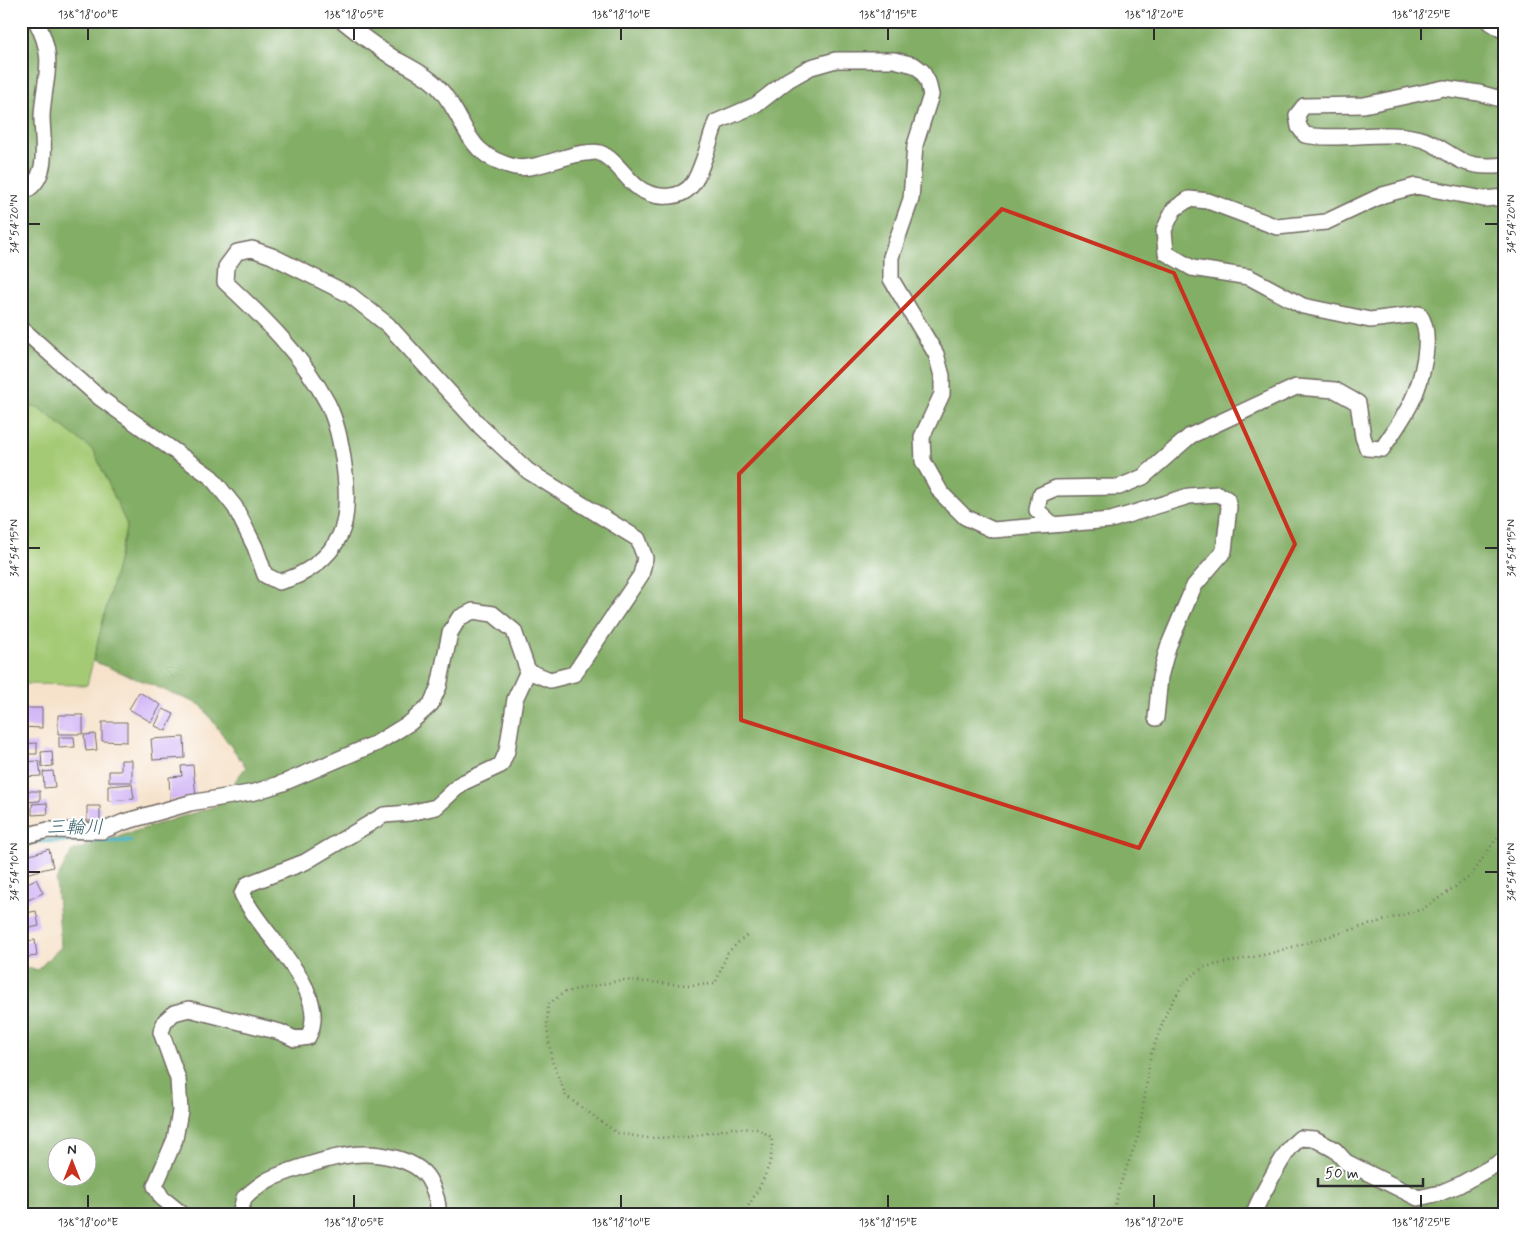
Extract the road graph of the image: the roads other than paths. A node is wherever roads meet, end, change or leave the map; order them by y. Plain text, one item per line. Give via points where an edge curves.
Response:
1 (36, 21) edge
2 (343, 21) edge
3 (1488, 21) edge
4 (1504, 31) edge
5 (1504, 100) edge
6 (1504, 165) edge
7 (21, 193) edge
8 (1504, 197) edge
9 (21, 328) edge
10 (1053, 525) junction
11 (528, 671) junction
12 (1156, 718) dead end
13 (21, 837) edge
14 (1504, 1160) edge
15 (182, 1214) edge
16 (240, 1214) edge
17 (436, 1214) edge
18 (1254, 1214) edge

1 - 7 street via 46,38 49,69 42,115 44,154 39,177
2 - 10 street via 368,42 439,88 477,149 492,160 518,168 535,166 569,154 599,152 636,186 648,194 666,198 682,192 693,183 716,122 756,105 811,67 836,60 894,60 914,65 922,71 931,95 915,145 911,199 891,257 891,279 936,354 942,376 942,394 922,437 923,462 941,493 965,517 993,530
3 - 4 street
5 - 6 street via 1444,88 1364,105 1304,106 1297,115 1299,128 1305,135 1322,138 1391,133 1426,141 1463,162 1490,167
8 - 10 street via 1484,200 1416,186 1383,195 1326,222 1276,228 1208,201 1189,200 1174,209 1164,230 1166,253 1192,268 1250,277 1303,306 1370,320 1419,314 1424,320 1426,344 1423,368 1411,404 1382,449 1367,448 1358,403 1335,390 1296,387 1190,436 1143,477 1119,487 1056,488 1040,495 1038,510
9 - 11 street via 100,398 211,477 235,507 265,576 279,582 297,578 320,562 341,534 347,498 342,441 328,404 289,345 225,282 226,267 237,252 252,249 350,295 388,325 481,427 528,471 638,539 645,558 641,575 574,674 550,680
10 - 12 street via 1111,520 1189,496 1218,494 1227,498 1224,552 1194,586 1168,647 1160,677
11 - 13 street via 514,631 493,614 473,611 459,618 450,633 439,686 431,704 411,722 378,743 302,776 255,792 190,803 102,831 48,830
11 - 15 street via 515,700 507,751 501,766 462,783 436,807 384,815 305,862 248,884 242,894 246,903 309,992 314,1012 313,1027 308,1037 295,1039 280,1032 189,1009 174,1013 165,1021 161,1032 178,1079 180,1111 175,1139 155,1186 162,1198
14 - 18 street via 1452,1187 1418,1198 1346,1162 1335,1150 1315,1139 1300,1138 1291,1147 1255,1207
16 - 17 street via 244,1198 270,1178 348,1155 382,1155 412,1165 428,1175 434,1190

